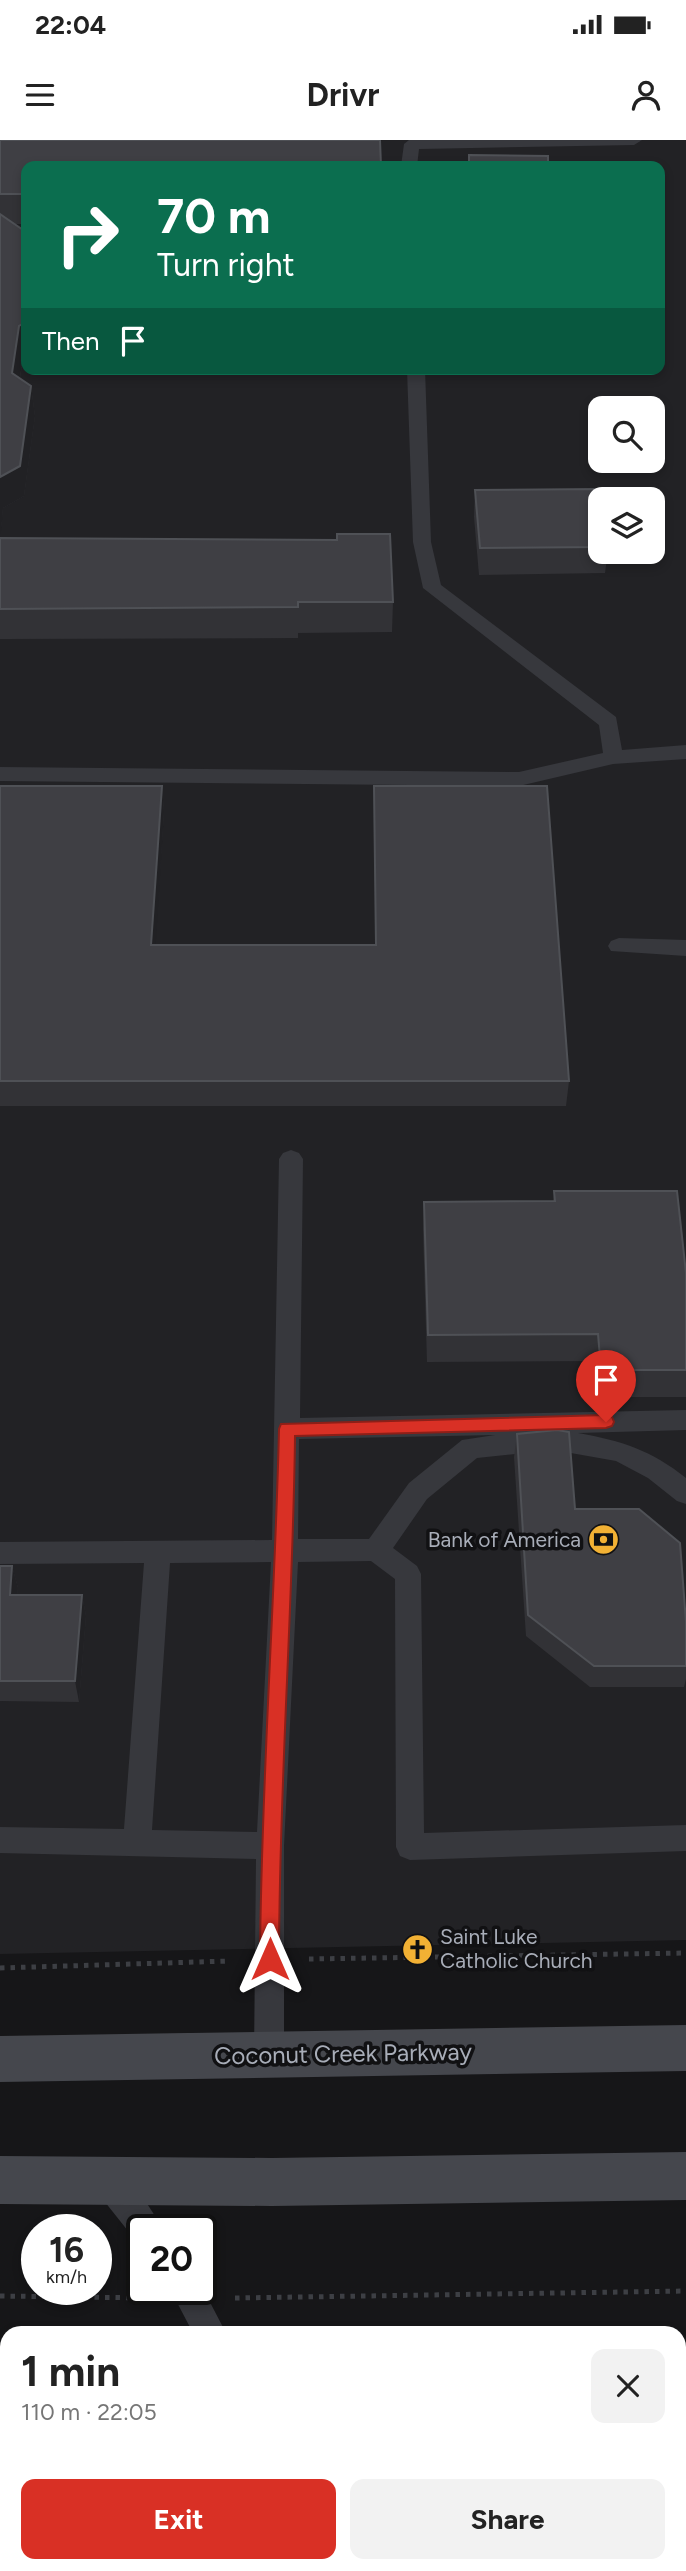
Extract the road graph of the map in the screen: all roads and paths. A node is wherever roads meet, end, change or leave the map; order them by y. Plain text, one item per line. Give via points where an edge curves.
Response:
1 (634, 140) edge
2 (410, 161) edge
3 (416, 375) edge
4 (686, 752) edge
5 (614, 757) junction
6 (0, 774) edge
7 (619, 946) dead end
8 (686, 948) edge
9 (291, 1159) dead end
10 (686, 1420) edge
11 (287, 1429) junction
12 (686, 1493) edge
13 (376, 1550) junction
14 (158, 1552) junction
15 (285, 1552) junction
16 (0, 1553) edge
17 (686, 1838) edge
18 (0, 1840) edge
19 (137, 1843) junction
20 (270, 1846) junction
21 (686, 1953) edge
22 (270, 1959) junction
23 (0, 1968) edge
24 (686, 2049) edge
25 (270, 2055) junction
26 (0, 2059) edge
27 (686, 2176) edge
28 (0, 2180) edge
29 (108, 2181) junction
30 (134, 2214) edge
31 (686, 2291) edge
32 (217, 2294) edge
33 (126, 2295) edge
34 (0, 2296) edge
35 (195, 2305) edge
36 (206, 2326) edge

1 - 2 lane via 412,144
3 - 5 lane via 422,542 432,588 609,722
4 - 5 lane
5 - 6 lane via 519,779
7 - 8 lane
9 - 11 lane
10 - 11 lane
11 - 15 lane
12 - 13 lane via 657,1470 620,1451 554,1439 471,1448 418,1491
13 - 15 lane
13 - 17 lane via 408,1574 410,1847
14 - 15 lane
14 - 16 lane
14 - 19 lane
15 - 20 lane
18 - 19 lane
19 - 20 lane
20 - 22 lane
21 - 22 path
22 - 23 path
22 - 25 lane
24 - 25 main road, Coconut Creek Parkway
25 - 26 main road, Coconut Creek Parkway
27 - 29 main road
28 - 29 main road
29 - 30 lane
31 - 32 path
33 - 34 path
35 - 36 lane

